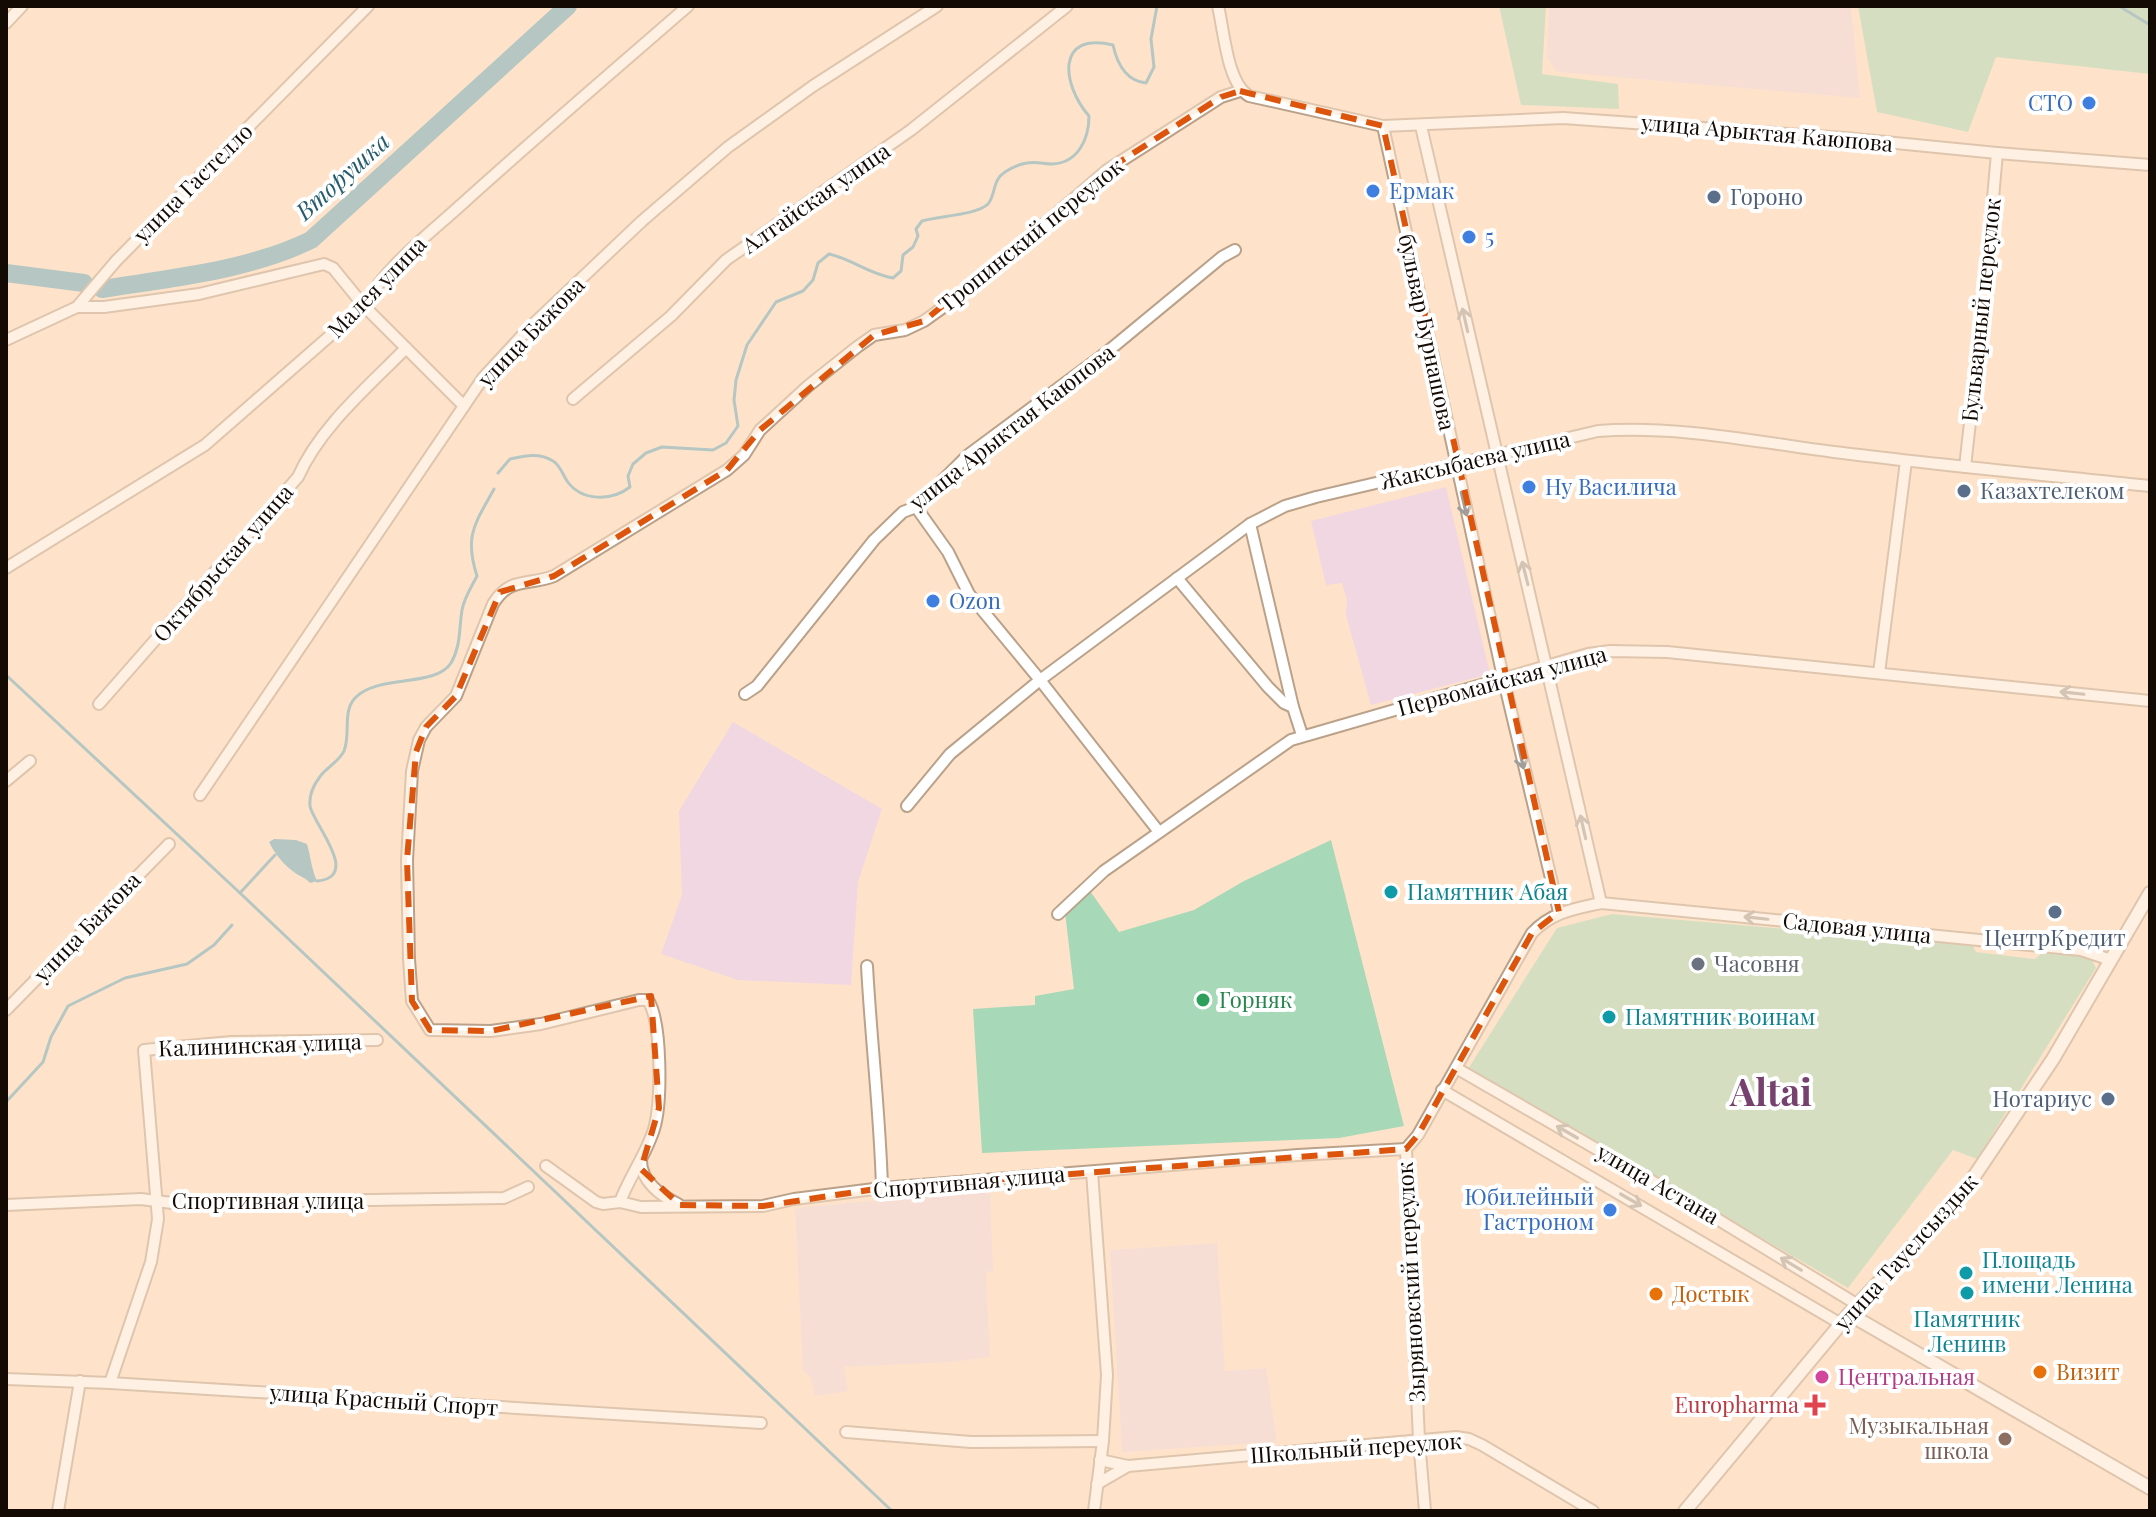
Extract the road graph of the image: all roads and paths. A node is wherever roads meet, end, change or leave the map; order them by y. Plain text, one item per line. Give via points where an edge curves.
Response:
1 (22, 6) edge
2 (368, 6) edge
3 (688, 6) edge
4 (937, 6) edge
5 (1067, 6) edge
6 (1218, 6) edge
7 (6, 23) edge
8 (1240, 91) junction
9 (1383, 126) junction
10 (1421, 126) junction
11 (1997, 153) junction
12 (2150, 165) edge
13 (1235, 250) dead end
14 (364, 306) junction
15 (77, 307) junction
16 (6, 340) edge
17 (406, 348) junction
18 (573, 399) dead end
19 (464, 406) junction
20 (1496, 455) junction
21 (1906, 461) junction
22 (1455, 465) junction
23 (1965, 467) junction
24 (2150, 486) edge
25 (916, 507) junction
26 (1250, 524) junction
27 (6, 568) edge
28 (1177, 578) junction
29 (1547, 665) junction
30 (1879, 673) junction
31 (1503, 677) junction
32 (1040, 680) junction
33 (745, 694) dead end
34 (2150, 701) edge
35 (99, 704) dead end
36 (1293, 707) junction
37 (1302, 735) junction
38 (30, 761) dead end
39 (6, 781) edge
40 (200, 795) dead end
41 (907, 806) dead end
42 (1159, 832) junction
43 (169, 844) dead end
44 (2150, 893) edge
45 (1601, 903) junction
46 (1559, 912) junction
47 (1058, 914) dead end
48 (2111, 960) junction
49 (867, 966) dead end
50 (6, 1010) edge
51 (377, 1040) dead end
52 (1456, 1068) junction
53 (1442, 1090) junction
54 (1406, 1149) junction
55 (641, 1159) junction
56 (546, 1166) dead end
57 (1092, 1172) junction
58 (528, 1187) dead end
59 (882, 1188) junction
60 (157, 1202) junction
61 (620, 1202) junction
62 (6, 1205) edge
63 (680, 1205) junction
64 (1850, 1314) junction
65 (6, 1379) edge
66 (80, 1381) junction
67 (110, 1383) junction
68 (761, 1423) dead end
69 (846, 1432) dead end
70 (1419, 1440) junction
71 (1103, 1441) junction
72 (1100, 1460) junction
73 (1128, 1466) junction
74 (1097, 1484) junction
75 (2150, 1488) edge
76 (58, 1511) edge
77 (1094, 1511) edge
78 (1425, 1511) edge
79 (1593, 1511) edge
80 (1685, 1511) edge

1 - 7 street
2 - 15 street, улица Гастелло
3 - 14 street, Малея улица via 413,248
4 - 19 street, улица Бажова via 728,147 528,329
5 - 18 street, Алтайская улица via 911,130 726,260 671,316
6 - 8 street
8 - 9 street, улица Арыктая Каюпова
8 - 55 street, Тропинский переулок via 1221,97 1107,170 924,321 874,335 760,430 727,470 554,576 515,583 500,592 456,696 419,740 412,771 407,860 412,1001 430,1030 504,1029 648,1000 657,1022 659,1108
9 - 10 street, улица Арыктая Каюпова
9 - 22 street, бульвар Бурнашова
10 - 11 street, улица Арыктая Каюпова via 1563,118
20 -> 10 street, бульвар Бурнашова
11 - 12 street, улица Арыктая Каюпова
11 - 23 street, Бульварный переулок
13 - 25 street, улица Арыктая Каюпова via 968,455
14 - 15 street via 324,264 199,294
14 - 17 street
14 - 27 street, Малея улица via 205,445
15 - 16 street, улица Гастелло
17 - 19 street
17 - 35 street, Октябрьская улица via 330,428 298,477
19 - 40 street, улица Бажова
20 - 21 street, Жаксыбаева улица via 1618,429
20 - 22 street, Жаксыбаева улица
29 -> 20 street, бульвар Бурнашова
21 - 23 street, Жаксыбаева улица
21 - 30 street
22 - 26 street, Жаксыбаева улица via 1285,506
22 -> 31 street, бульвар Бурнашова
23 - 24 street, Жаксыбаева улица
25 - 32 street via 969,594
25 - 33 street, улица Арыктая Каюпова via 903,512 874,540 757,686
26 - 28 street, Жаксыбаева улица
26 - 36 street
28 - 32 street, Жаксыбаева улица
28 - 36 street via 1268,687
29 - 30 street, Первомайская улица via 1610,651 1667,652
29 - 31 street, Первомайская улица
45 -> 29 street, бульвар Бурнашова
34 -> 30 street, Первомайская улица
31 - 37 street, Первомайская улица
31 -> 46 street, бульвар Бурнашова
32 - 41 street, Жаксыбаева улица via 950,754
32 - 42 street
36 - 37 street
37 - 42 street, Первомайская улица
38 - 39 street
42 - 47 street, Первомайская улица via 1104,871
43 - 50 street, улица Бажова
44 - 48 street, улица Тауелсыздык
45 - 46 street, Садовая улица
48 -> 45 street, Садовая улица via 2081,950
46 - 52 street via 1532,933
48 - 64 street, улица Тауелсыздык via 2046,1071 1965,1190
49 - 59 street
51 - 60 street, Калининская улица via 244,1041 144,1050
52 - 53 street
64 -> 52 street, улица Астана via 1704,1211
53 - 54 street
53 -> 64 street, улица Астана
54 - 57 street, Спортивная улица
54 - 70 street, Зыряновский переулок
55 - 61 street
55 - 63 street via 645,1179
56 - 61 street, Спортивная улица via 596,1202
57 - 59 street, Спортивная улица
57 - 71 street via 1107,1375
58 - 60 street, Спортивная улица via 504,1198
59 - 63 street, Спортивная улица via 763,1206
60 - 62 street, Спортивная улица
60 - 67 street via 151,1262
61 - 63 street, Спортивная улица
64 - 75 street, улица Астана
64 - 80 street, улица Тауелсыздык
65 - 66 street, улица Красный Спорт
66 - 67 street, улица Красный Спорт
66 - 76 street
67 - 68 street, улица Красный Спорт
69 - 71 street via 971,1442
70 - 73 street, Школьный переулок
70 - 78 street, Зыряновский переулок
70 - 79 street, Школьный переулок via 1469,1439
71 - 72 street
72 - 73 street, Школьный переулок
72 - 74 street
73 - 74 street
74 - 77 street

